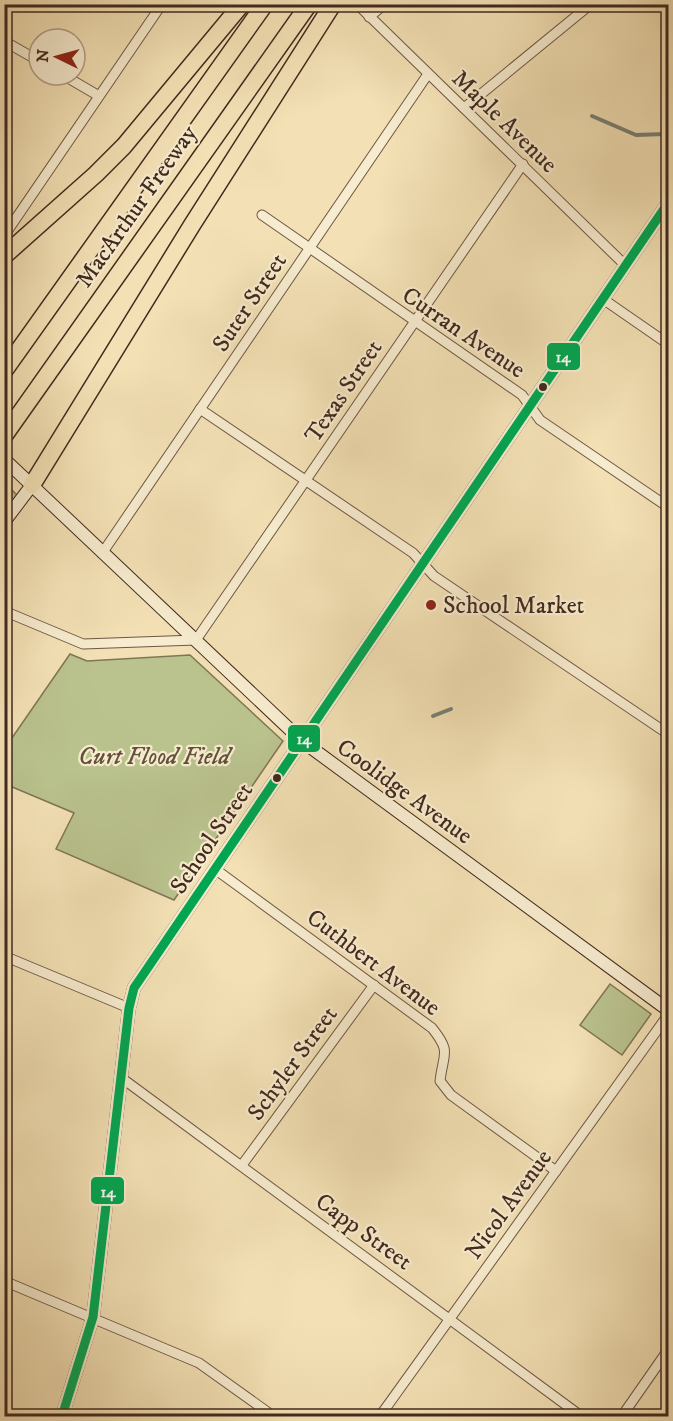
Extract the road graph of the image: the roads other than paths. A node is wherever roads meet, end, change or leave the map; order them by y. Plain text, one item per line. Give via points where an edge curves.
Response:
1 (10, 4) edge
2 (162, 4) edge
3 (242, 4) edge
4 (265, 4) edge
5 (309, 4) edge
6 (357, 4) edge
7 (385, 4) edge
8 (591, 4) edge
9 (329, 11) edge
10 (4, 12) edge
11 (369, 17) junction
12 (4, 41) edge
13 (27, 54) edge
14 (428, 74) junction
15 (84, 87) edge
16 (99, 96) junction
17 (464, 108) junction
18 (523, 164) junction
19 (669, 203) edge
20 (262, 215) dead end
21 (4, 236) edge
22 (309, 249) junction
23 (4, 256) edge
24 (626, 265) junction
25 (603, 299) junction
26 (415, 321) junction
27 (669, 344) edge
28 (4, 371) edge
29 (530, 408) junction
30 (200, 409) junction
31 (4, 436) edge
32 (4, 459) edge
33 (306, 480) junction
34 (32, 485) junction
35 (669, 507) edge
36 (4, 522) edge
37 (103, 552) junction
38 (424, 565) junction
39 (4, 611) edge
40 (196, 640) junction
41 (669, 734) edge
42 (302, 741) junction
43 (215, 869) junction
44 (4, 956) edge
45 (374, 985) junction
46 (129, 1008) junction
47 (669, 1010) edge
48 (669, 1015) edge
49 (123, 1079) junction
50 (242, 1165) junction
51 (556, 1171) junction
52 (4, 1281) edge
53 (93, 1317) junction
54 (451, 1318) junction
55 (669, 1350) edge
56 (62, 1416) edge
57 (273, 1416) edge
58 (380, 1416) edge
59 (581, 1416) edge
60 (622, 1416) edge

1 - 10 street
2 - 16 street
3 - 23 highway via 124,146
4 - 28 highway, MacArthur Freeway
5 - 31 highway, MacArthur Freeway
6 - 11 street, Maple Avenue
7 - 11 street
8 - 17 street
9 - 34 highway
11 - 14 street, Maple Avenue
12 - 13 street
14 - 17 street, Maple Avenue
14 - 22 street, Suter Street
15 - 16 street
16 - 21 street
17 - 18 street, Maple Avenue
18 - 24 street, Maple Avenue
18 - 26 street, Texas Street
19 - 24 street, School Street
20 - 22 street, Curran Avenue
22 - 26 street, Curran Avenue
22 - 30 street, Suter Street
24 - 25 street, School Street
25 - 27 street
25 - 29 street, School Street
26 - 29 street, Curran Avenue via 522,395
26 - 33 street, Texas Street
29 - 35 street, Curran Avenue via 540,420
29 - 38 street, School Street
30 - 33 street
30 - 37 street, Suter Street
32 - 34 street, Coolidge Avenue
33 - 38 street
33 - 40 street, Texas Street
34 - 36 street
34 - 37 street, Coolidge Avenue
37 - 40 street, Coolidge Avenue
38 - 41 street via 434,576
38 - 42 street, School Street
39 - 40 street via 83,644
40 - 42 street, Coolidge Avenue
42 - 43 street, School Street
42 - 47 street, Coolidge Avenue
43 - 45 street, Cuthbert Avenue
43 - 46 street, School Street via 134,988
44 - 46 street
45 - 50 street, Schyler Street
45 - 51 street, Cuthbert Avenue via 432,1028 445,1044 440,1081 451,1095
46 - 49 street, School Street
48 - 51 street, Nicol Avenue
49 - 50 street, Capp Street
49 - 53 street, School Street
50 - 54 street, Capp Street
51 - 54 street, Nicol Avenue
52 - 53 street
53 - 56 street, School Street
53 - 57 street via 199,1363
54 - 58 street, Nicol Avenue
54 - 59 street, Capp Street
55 - 60 street

